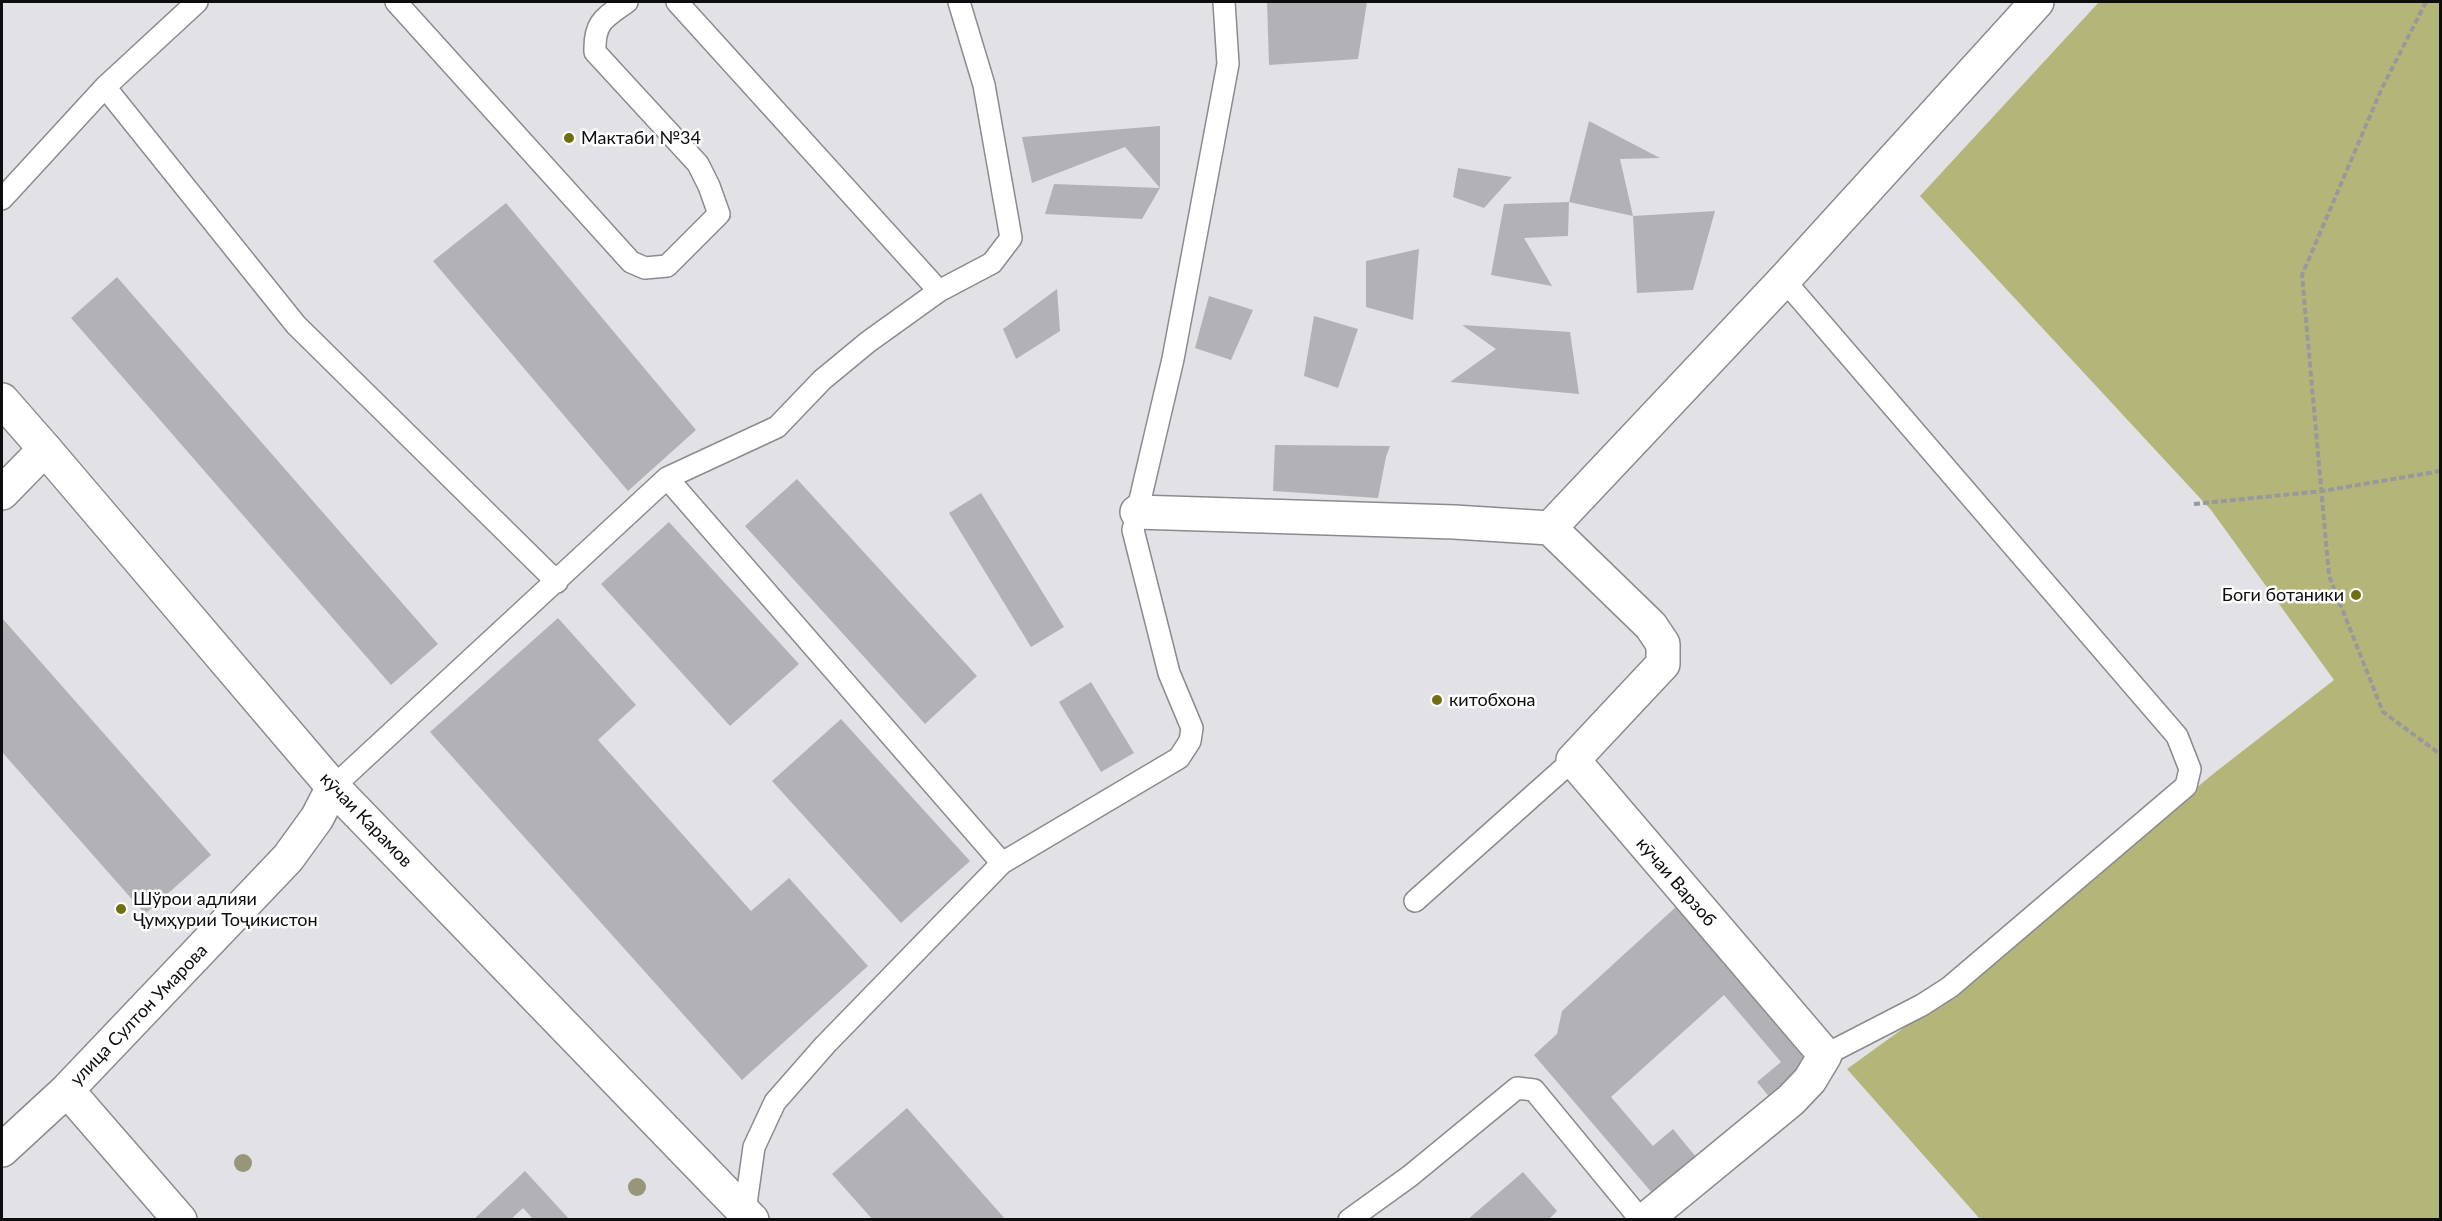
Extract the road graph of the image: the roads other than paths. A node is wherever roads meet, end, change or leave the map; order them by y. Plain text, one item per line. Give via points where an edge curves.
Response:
1 (197, 2) edge
2 (396, 2) edge
3 (627, 2) edge
4 (677, 2) edge
5 (959, 2) edge
6 (1224, 2) edge
7 (2037, 2) edge
8 (105, 87) junction
9 (2, 199) edge
10 (1784, 280) junction
11 (939, 291) junction
12 (2, 400) edge
13 (45, 449) junction
14 (668, 478) junction
15 (2, 493) edge
16 (1137, 512) junction
17 (1550, 528) junction
18 (557, 582) junction
19 (1573, 760) junction
20 (333, 787) junction
21 (1002, 863) junction
22 (1415, 901) dead end
23 (1825, 1055) junction
24 (67, 1090) junction
25 (2, 1150) edge
26 (744, 1217) edge
27 (180, 1220) edge
28 (1349, 1220) edge
29 (1643, 1220) edge

1 - 8 lane
2 - 3 lane via 631,262 645,268 667,266 719,214 699,164 596,52 594,35 600,21
4 - 11 lane
5 - 11 lane via 984,85 1011,238 992,263
6 - 16 lane via 1228,64 1173,359
7 - 10 street
8 - 9 lane
8 - 18 lane via 296,325
10 - 17 street
10 - 23 lane via 2177,736 2190,769 2186,786 1950,987
11 - 14 lane via 822,380 777,427
12 - 13 street, кӯчаи Карамов
13 - 15 street
13 - 20 street, кӯчаи Карамов
14 - 18 lane
14 - 21 lane
16 - 17 street
16 - 21 lane via 1133,530 1169,673 1192,728 1190,741 1179,758
17 - 19 street via 1651,626 1663,644 1663,664
18 - 20 lane
19 - 22 lane
19 - 23 street, кӯчаи Варзоб
20 - 24 street, улица Султон Умарова via 317,818 288,858
20 - 26 street, кӯчаи Карамов
21 - 26 lane via 825,1045 775,1102 754,1147
23 - 29 street via 1810,1080 1791,1100
24 - 25 street, улица Султон Умарова
24 - 27 street
28 - 29 lane via 1410,1176 1517,1088 1534,1090

